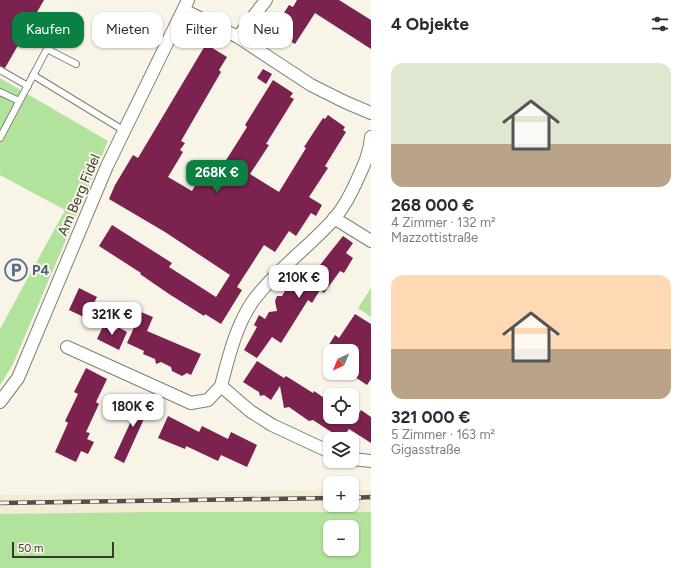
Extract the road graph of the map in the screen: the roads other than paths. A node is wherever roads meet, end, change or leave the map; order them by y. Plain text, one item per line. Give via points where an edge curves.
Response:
1 (266, 0) edge
2 (186, 5) edge
3 (238, 37) junction
4 (76, 64) dead end
5 (0, 70) edge
6 (33, 75) junction
7 (28, 86) junction
8 (0, 92) edge
9 (20, 101) junction
10 (371, 113) edge
11 (124, 130) junction
12 (371, 137) edge
13 (0, 138) edge
14 (334, 218) junction
15 (371, 241) edge
16 (67, 347) dead end
17 (221, 386) junction
18 (0, 402) edge
19 (323, 449) edge
20 (359, 460) edge
21 (371, 461) edge

1 - 3 street
2 - 3 street
2 - 11 street, Am Berg Fidel
3 - 10 street via 311,85
4 - 6 lane via 47,49
5 - 7 lane
6 - 7 lane
6 - 11 lane
7 - 9 lane
8 - 9 lane
9 - 13 lane
11 - 18 street, Am Berg Fidel via 18,378
12 - 14 street via 363,169
14 - 15 street
14 - 17 street via 278,271 252,302 234,341
16 - 17 street via 191,403 208,400
17 - 19 street via 250,411 272,425
20 - 21 street

